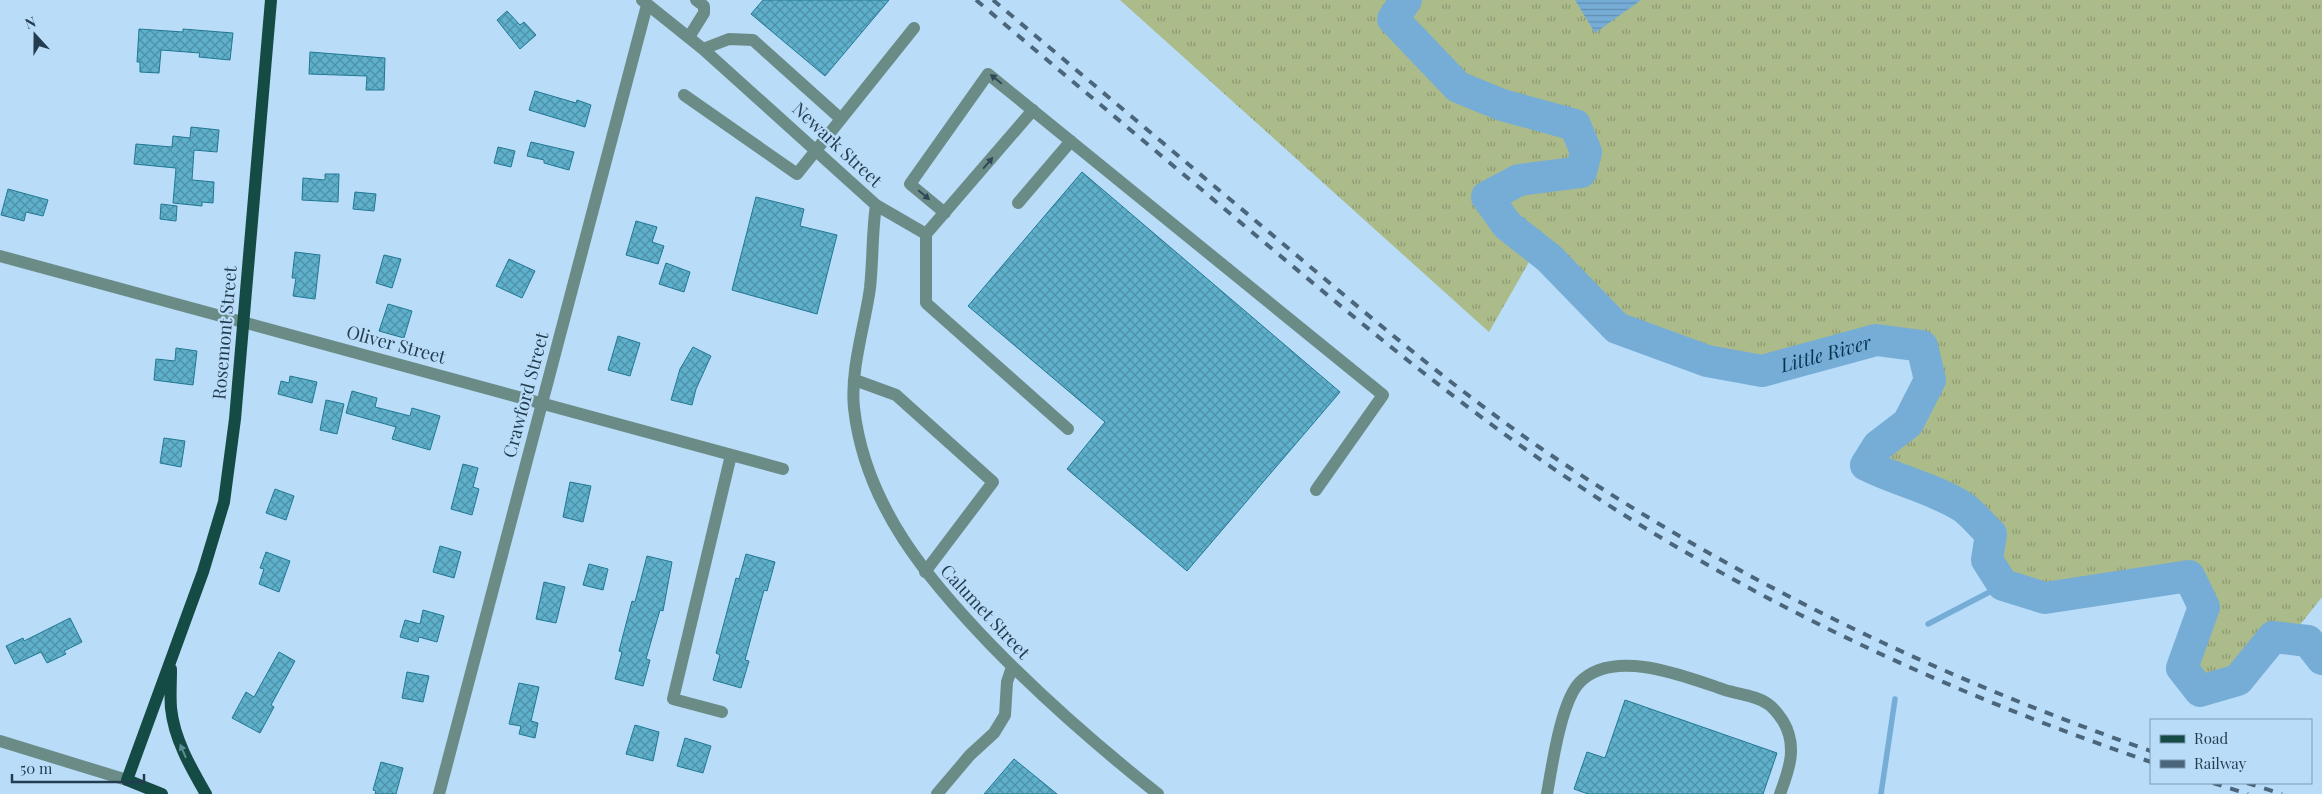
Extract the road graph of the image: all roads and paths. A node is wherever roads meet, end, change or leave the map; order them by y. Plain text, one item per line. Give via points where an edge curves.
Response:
1 (272, 0) edge
2 (696, 0) edge
3 (645, 2) edge
4 (914, 28) dead end
5 (689, 37) junction
6 (703, 49) junction
7 (684, 96) dead end
8 (1033, 110) junction
9 (841, 119) junction
10 (1071, 141) junction
11 (817, 149) junction
12 (1018, 203) dead end
13 (876, 205) junction
14 (945, 213) junction
15 (926, 234) junction
16 (0, 256) edge
17 (244, 322) junction
18 (855, 380) junction
19 (542, 403) junction
20 (854, 406) joint
21 (1068, 429) dead end
22 (731, 455) junction
23 (783, 469) dead end
24 (1316, 490) dead end
25 (925, 572) junction
26 (172, 660) junction
27 (1012, 666) junction
28 (722, 712) dead end
29 (0, 741) edge
30 (127, 780) junction
31 (162, 794) edge
32 (206, 794) edge
33 (438, 794) edge
34 (937, 794) edge
35 (1158, 794) edge
36 (1548, 794) edge
37 (1780, 794) edge

1 - 17 main road, Rosemont Street
2 - 5 street via 704,6 704,13
3 - 5 street, Newark Street
3 - 19 street, Crawford Street
4 - 9 street
5 - 6 street, Newark Street
6 - 9 street via 729,38 753,40
6 - 11 street, Newark Street
7 - 11 street via 797,174
8 - 10 street
14 -> 8 street
8 -> 14 street via 988,74 910,184
9 - 11 street
10 - 12 street
10 - 24 street via 1383,395
11 - 13 street, Newark Street
13 - 15 street
13 - 18 street, Newark Street via 870,286
14 - 15 street
15 - 21 street via 926,303
16 - 17 street, Oliver Street
17 - 19 street, Oliver Street
17 - 26 main road, Rosemont Street via 224,502
18 - 20 street, Newark Street
18 - 25 street via 896,395 993,482
19 - 22 street, Oliver Street
19 - 33 street, Crawford Street
20 - 25 street, Calumet Street via 868,471 898,534
22 - 23 street, Oliver Street
22 - 28 street via 673,699
25 - 27 street, Calumet Street
26 - 30 main road, Rosemont Street
32 -> 26 main road, Rosemont Street via 187,760 175,727 171,708
27 - 34 street via 1007,682 1005,715 994,733 970,755
27 - 35 street, Calumet Street via 1049,702
29 - 30 street
30 - 31 main road
36 - 37 street via 1552,763 1570,695 1582,680 1593,674 1624,666 1676,674 1767,703 1784,723 1790,739 1792,755

